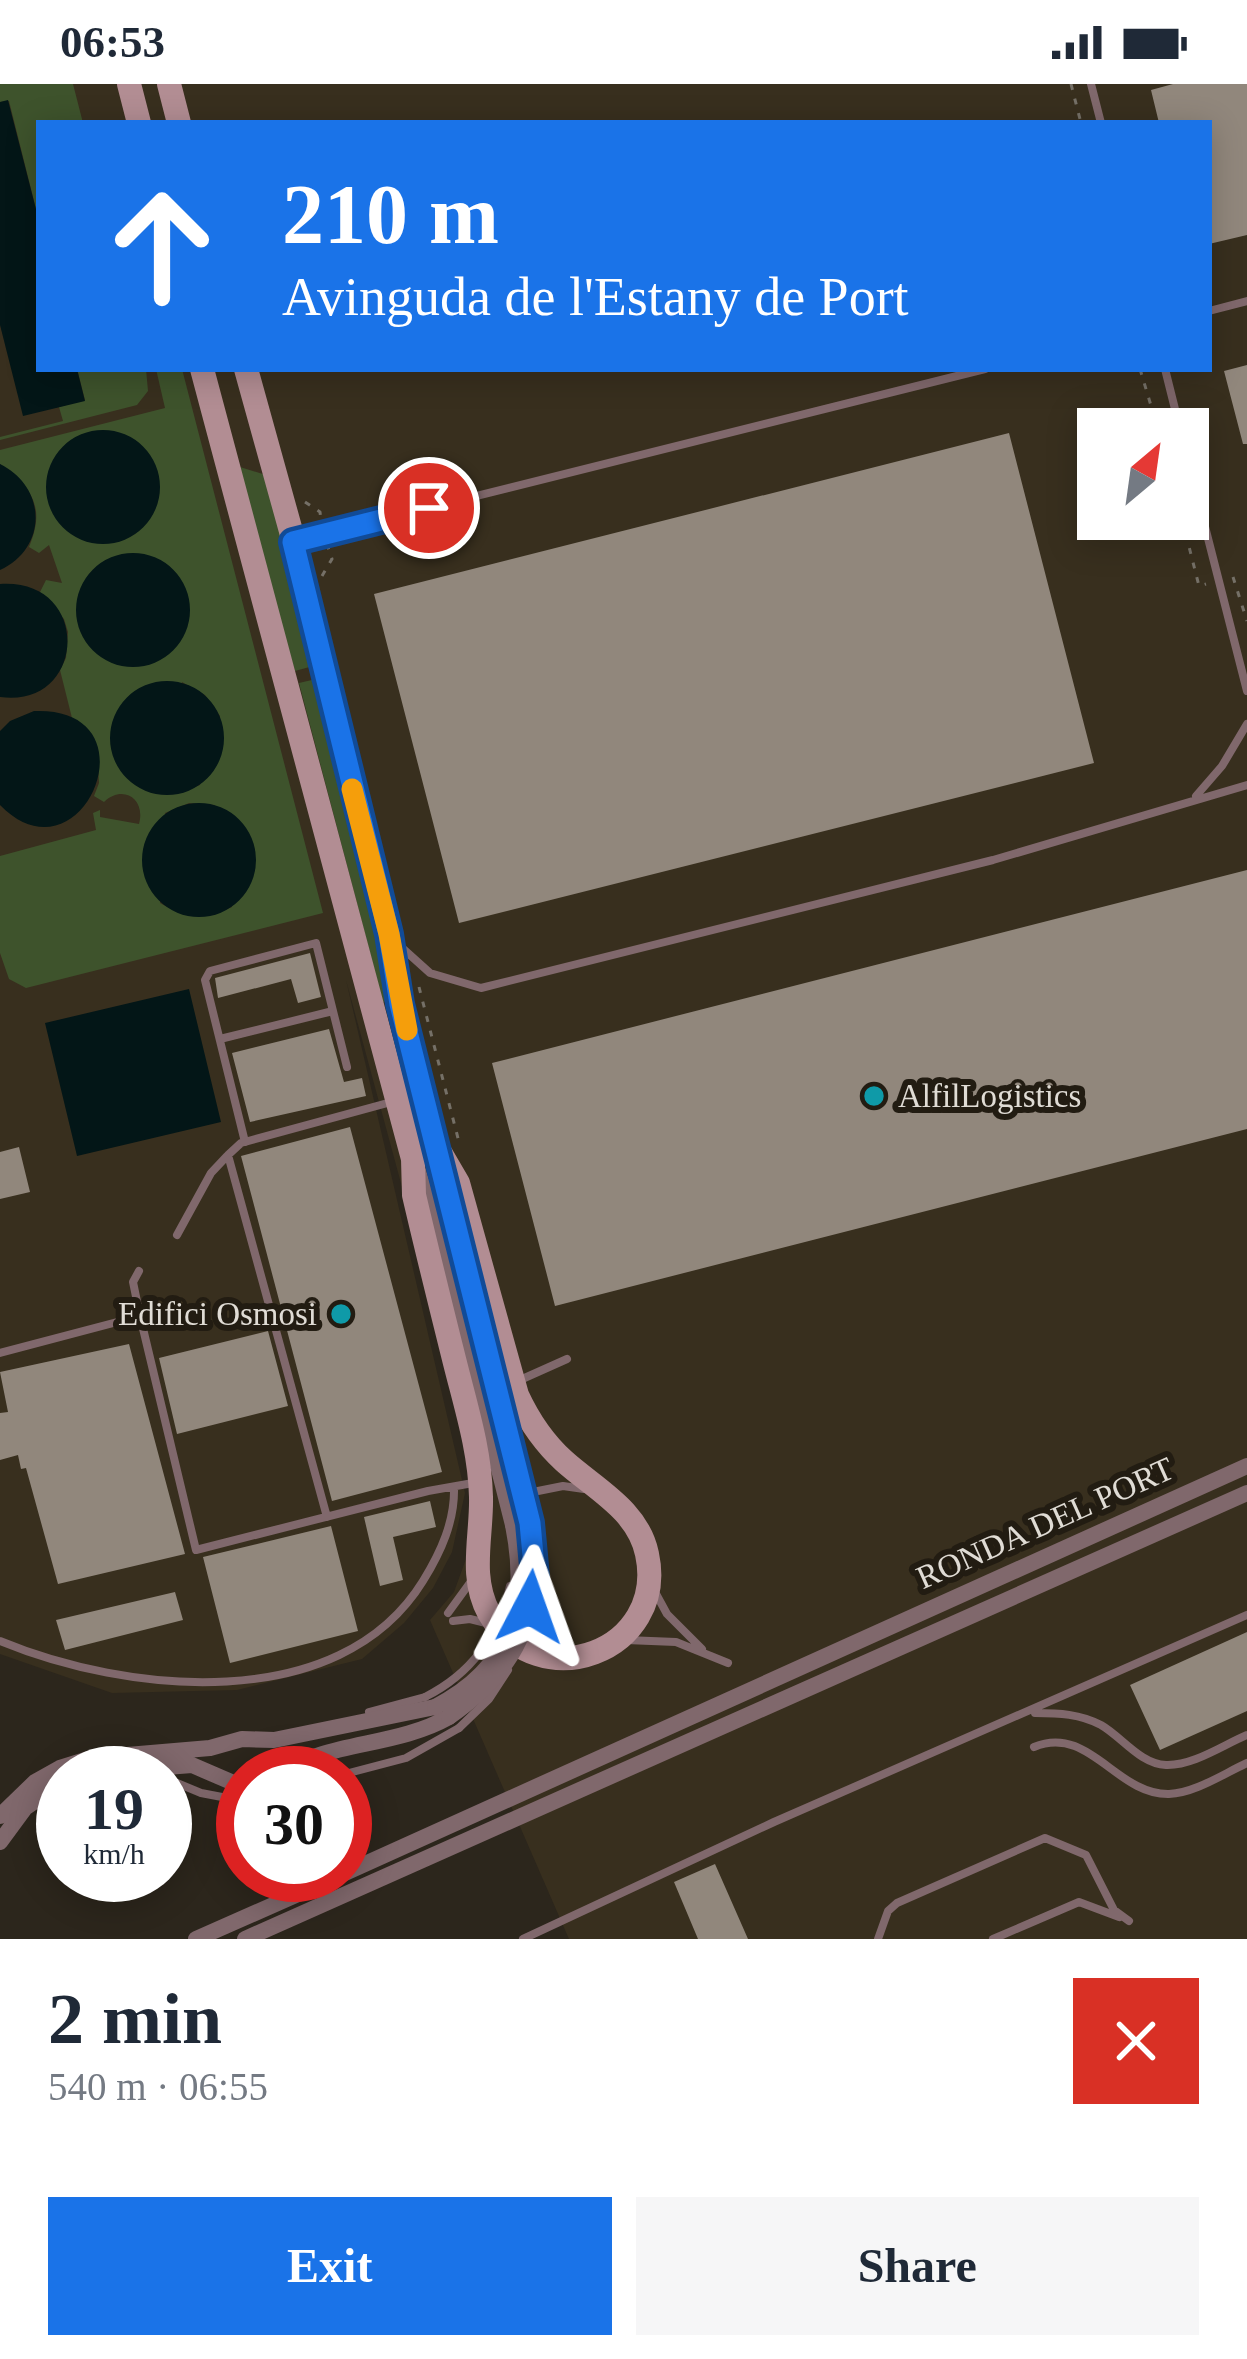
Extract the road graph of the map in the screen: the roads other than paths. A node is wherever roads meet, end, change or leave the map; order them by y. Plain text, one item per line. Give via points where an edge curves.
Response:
1 (129, 84) edge
2 (169, 84) edge
3 (1090, 84) edge
4 (138, 120) edge
5 (177, 120) edge
6 (1100, 120) edge
7 (1247, 301) edge
8 (1212, 310) edge
9 (203, 372) edge
10 (215, 372) edge
11 (247, 372) edge
12 (974, 372) edge
13 (1166, 372) edge
14 (1175, 408) edge
15 (273, 448) junction
16 (1208, 540) edge
17 (293, 542) junction
18 (1247, 691) edge
19 (1247, 724) edge
20 (1247, 784) edge
21 (1193, 799) junction
22 (389, 934) junction
23 (333, 1011) junction
24 (220, 1039) junction
25 (347, 1067) dead end
26 (397, 1101) junction
27 (244, 1142) junction
28 (437, 1147) junction
29 (228, 1155) junction
30 (177, 1235) dead end
31 (139, 1271) dead end
32 (140, 1316) junction
33 (0, 1353) edge
34 (567, 1359) dead end
35 (513, 1384) junction
36 (1247, 1466) edge
37 (498, 1468) junction
38 (454, 1486) junction
39 (538, 1490) dead end
40 (1247, 1493) edge
41 (614, 1501) junction
42 (327, 1517) junction
43 (478, 1562) junction
44 (650, 1578) junction
45 (1247, 1615) edge
46 (511, 1635) junction
47 (0, 1641) edge
48 (613, 1644) junction
49 (703, 1650) junction
50 (728, 1663) dead end
51 (442, 1712) junction
52 (1028, 1712) junction
53 (1247, 1735) edge
54 (257, 1741) junction
55 (235, 1742) junction
56 (231, 1746) edge
57 (262, 1746) edge
58 (364, 1746) edge
59 (1034, 1747) dead end
60 (1247, 1763) edge
61 (372, 1767) edge
62 (36, 1801) edge
63 (0, 1816) edge
64 (0, 1842) edge
65 (372, 1861) edge
66 (280, 1902) edge
67 (196, 1939) edge
68 (245, 1939) edge
69 (523, 1939) edge
70 (878, 1939) edge
71 (994, 1939) edge

1 - 4 street
2 - 5 street
3 - 6 lane
7 - 8 lane
9 - 26 street
10 - 15 street via 232,438 253,454
11 - 15 street
12 - 17 lane
13 - 14 lane
15 - 17 street
16 - 18 lane
17 - 22 street
19 - 21 lane
20 - 21 lane
21 - 22 lane via 993,860 481,988 430,973
22 - 28 street
23 - 24 lane
23 - 24 lane via 316,943 210,971 205,980
23 - 25 lane
24 - 27 lane
26 - 27 lane
26 - 37 street via 477,1449
27 - 29 lane
28 - 35 street via 458,1183
28 - 37 street
29 - 30 lane
29 - 42 lane
31 - 32 lane via 133,1282
32 - 33 lane
32 - 42 lane via 196,1550
34 - 35 lane
35 - 41 street via 539,1435
36 - 65 street, RONDA DEL PORT
37 - 38 lane
37 - 43 street
37 - 46 street, bridge via 535,1558 533,1591
37 - 51 street, bridge via 521,1581 507,1636
38 - 42 lane
38 - 47 lane via 453,1515 417,1590 367,1640 307,1669 216,1682 155,1680 97,1672
39 - 41 lane via 576,1487
40 - 68 street
41 - 44 street via 644,1541
43 - 46 street via 483,1600
43 - 46 lane via 451,1617
44 - 48 street via 638,1614
44 - 49 lane via 667,1613
45 - 52 lane
46 - 48 street via 551,1658 579,1658
46 - 51 street, bridge via 481,1691
48 - 49 lane via 661,1639
49 - 50 lane
51 - 54 street
51 - 58 street via 410,1735
51 - 61 lane via 406,1758
52 - 53 lane via 1083,1718 1168,1766
52 - 69 lane
54 - 55 street
54 - 57 street
55 - 56 street
55 - 63 street via 76,1762 24,1789
59 - 60 lane via 1071,1742 1158,1793
62 - 64 street
66 - 67 street, RONDA DEL PORT
70 - 71 lane via 897,1903 1045,1838 1086,1855 1126,1919 1079,1902

